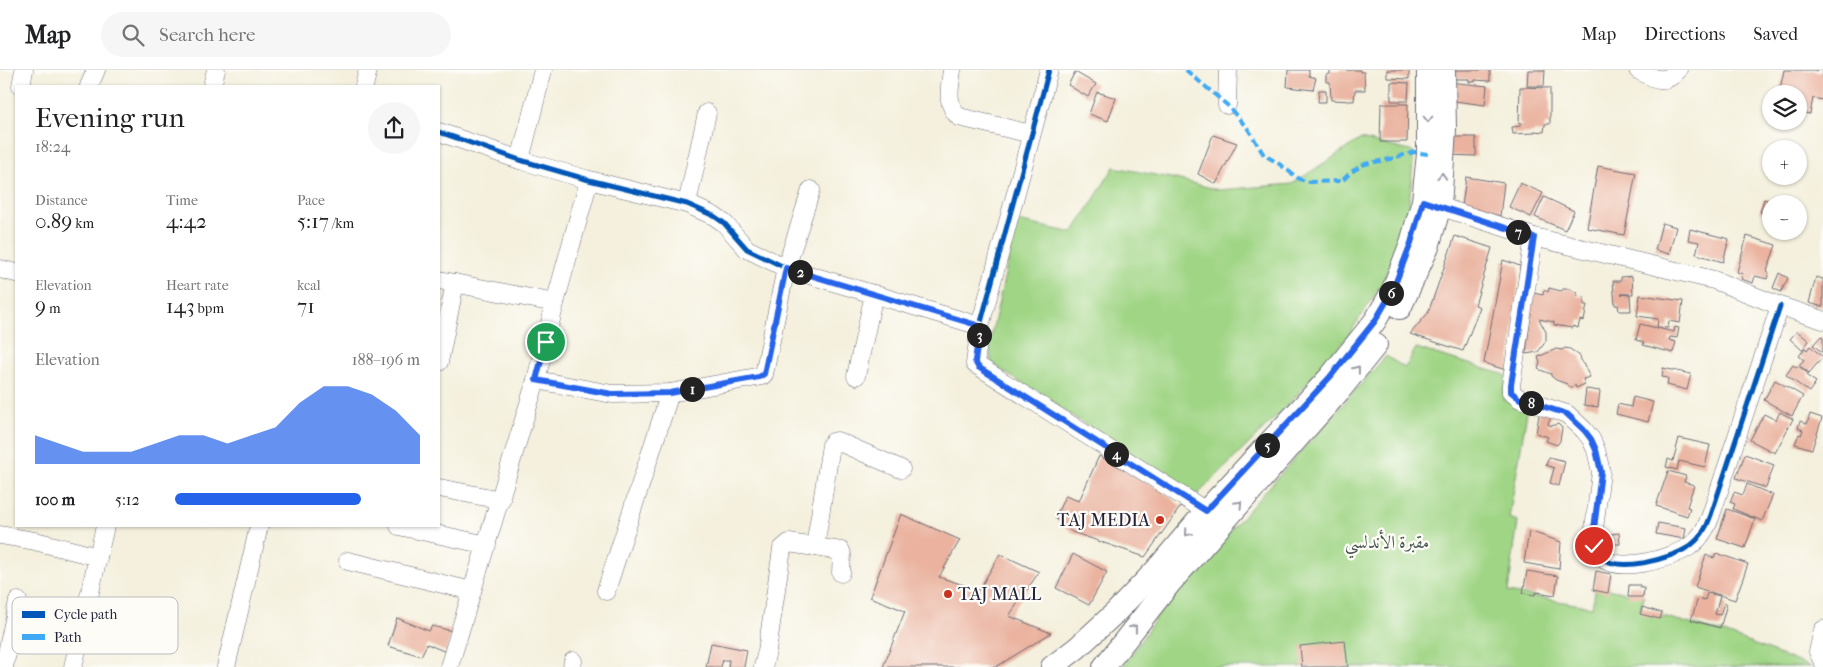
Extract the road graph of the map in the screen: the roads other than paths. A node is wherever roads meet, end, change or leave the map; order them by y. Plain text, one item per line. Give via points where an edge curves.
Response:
1 (24, 70) edge
2 (96, 70) edge
3 (216, 70) edge
4 (368, 70) edge
5 (543, 70) edge
6 (952, 70) edge
7 (1048, 70) edge
8 (1228, 70) edge
9 (1428, 70) edge
10 (1444, 70) edge
11 (1638, 70) edge
12 (1678, 70) edge
13 (21, 85) edge
14 (89, 85) edge
15 (212, 85) edge
16 (364, 85) edge
17 (1226, 105) dead end
18 (707, 114) dead end
19 (440, 132) edge
20 (1031, 134) junction
21 (520, 160) junction
22 (589, 180) junction
23 (811, 190) dead end
24 (1432, 203) junction
25 (687, 204) junction
26 (1534, 237) junction
27 (786, 268) junction
28 (0, 269) edge
29 (15, 273) edge
30 (447, 282) edge
31 (874, 294) junction
32 (555, 303) junction
33 (1780, 306) junction
34 (1823, 320) edge
35 (980, 326) junction
36 (440, 352) edge
37 (856, 376) dead end
38 (536, 380) junction
39 (1334, 384) junction
40 (670, 393) junction
41 (901, 469) dead end
42 (440, 488) edge
43 (501, 500) junction
44 (1206, 511) junction
45 (105, 527) edge
46 (259, 527) edge
47 (404, 527) edge
48 (0, 535) edge
49 (487, 545) junction
50 (815, 547) junction
51 (98, 557) junction
52 (348, 561) dead end
53 (841, 573) dead end
54 (472, 591) junction
55 (606, 591) dead end
56 (89, 597) edge
57 (12, 629) edge
58 (1823, 630) edge
59 (76, 654) edge
60 (1823, 662) edge
61 (4, 667) edge
62 (73, 667) edge
63 (226, 667) edge
64 (449, 667) edge
65 (763, 667) edge
66 (1052, 667) edge
67 (1104, 667) edge

1 - 13 street
2 - 14 street
3 - 15 street
4 - 16 street
5 - 21 street
6 - 20 street via 949,101 952,111 959,117
7 - 20 street
8 - 17 street
9 -> 24 main road via 1428,154
24 -> 10 main road via 1445,129
11 - 12 street via 1656,80 1668,79
18 - 25 street
19 - 21 street
20 - 35 street
21 - 22 street
22 - 25 street
22 - 32 street
23 - 27 street
24 - 26 street
24 - 39 main road via 1428,247 1404,300 1387,330
25 - 27 street via 724,222 747,249
26 - 33 street via 1714,280
26 - 33 street via 1511,392 1520,399 1567,414 1591,439 1601,472 1594,546 1598,554 1614,564 1645,562 1668,556 1689,546 1703,533
27 - 31 street
27 - 40 street via 764,374
28 - 29 street
30 - 32 street
30 - 36 street
31 - 35 street
31 - 37 street
32 - 38 street
33 - 34 street
35 - 44 street via 975,361 978,367
38 - 40 street via 612,394
38 - 43 street
39 - 44 main road
67 -> 39 main road
40 - 55 street
41 - 50 street via 833,442
42 - 43 street
43 - 49 street
44 -> 66 main road via 1116,612
45 - 51 street
46 - 63 street
47 - 49 street
48 - 51 street
49 - 54 street
50 - 53 street via 841,551
50 - 65 street via 789,543 782,549
51 - 56 street
52 - 54 street
54 - 64 street
57 - 61 street
58 - 60 street via 1818,652
59 - 62 street

